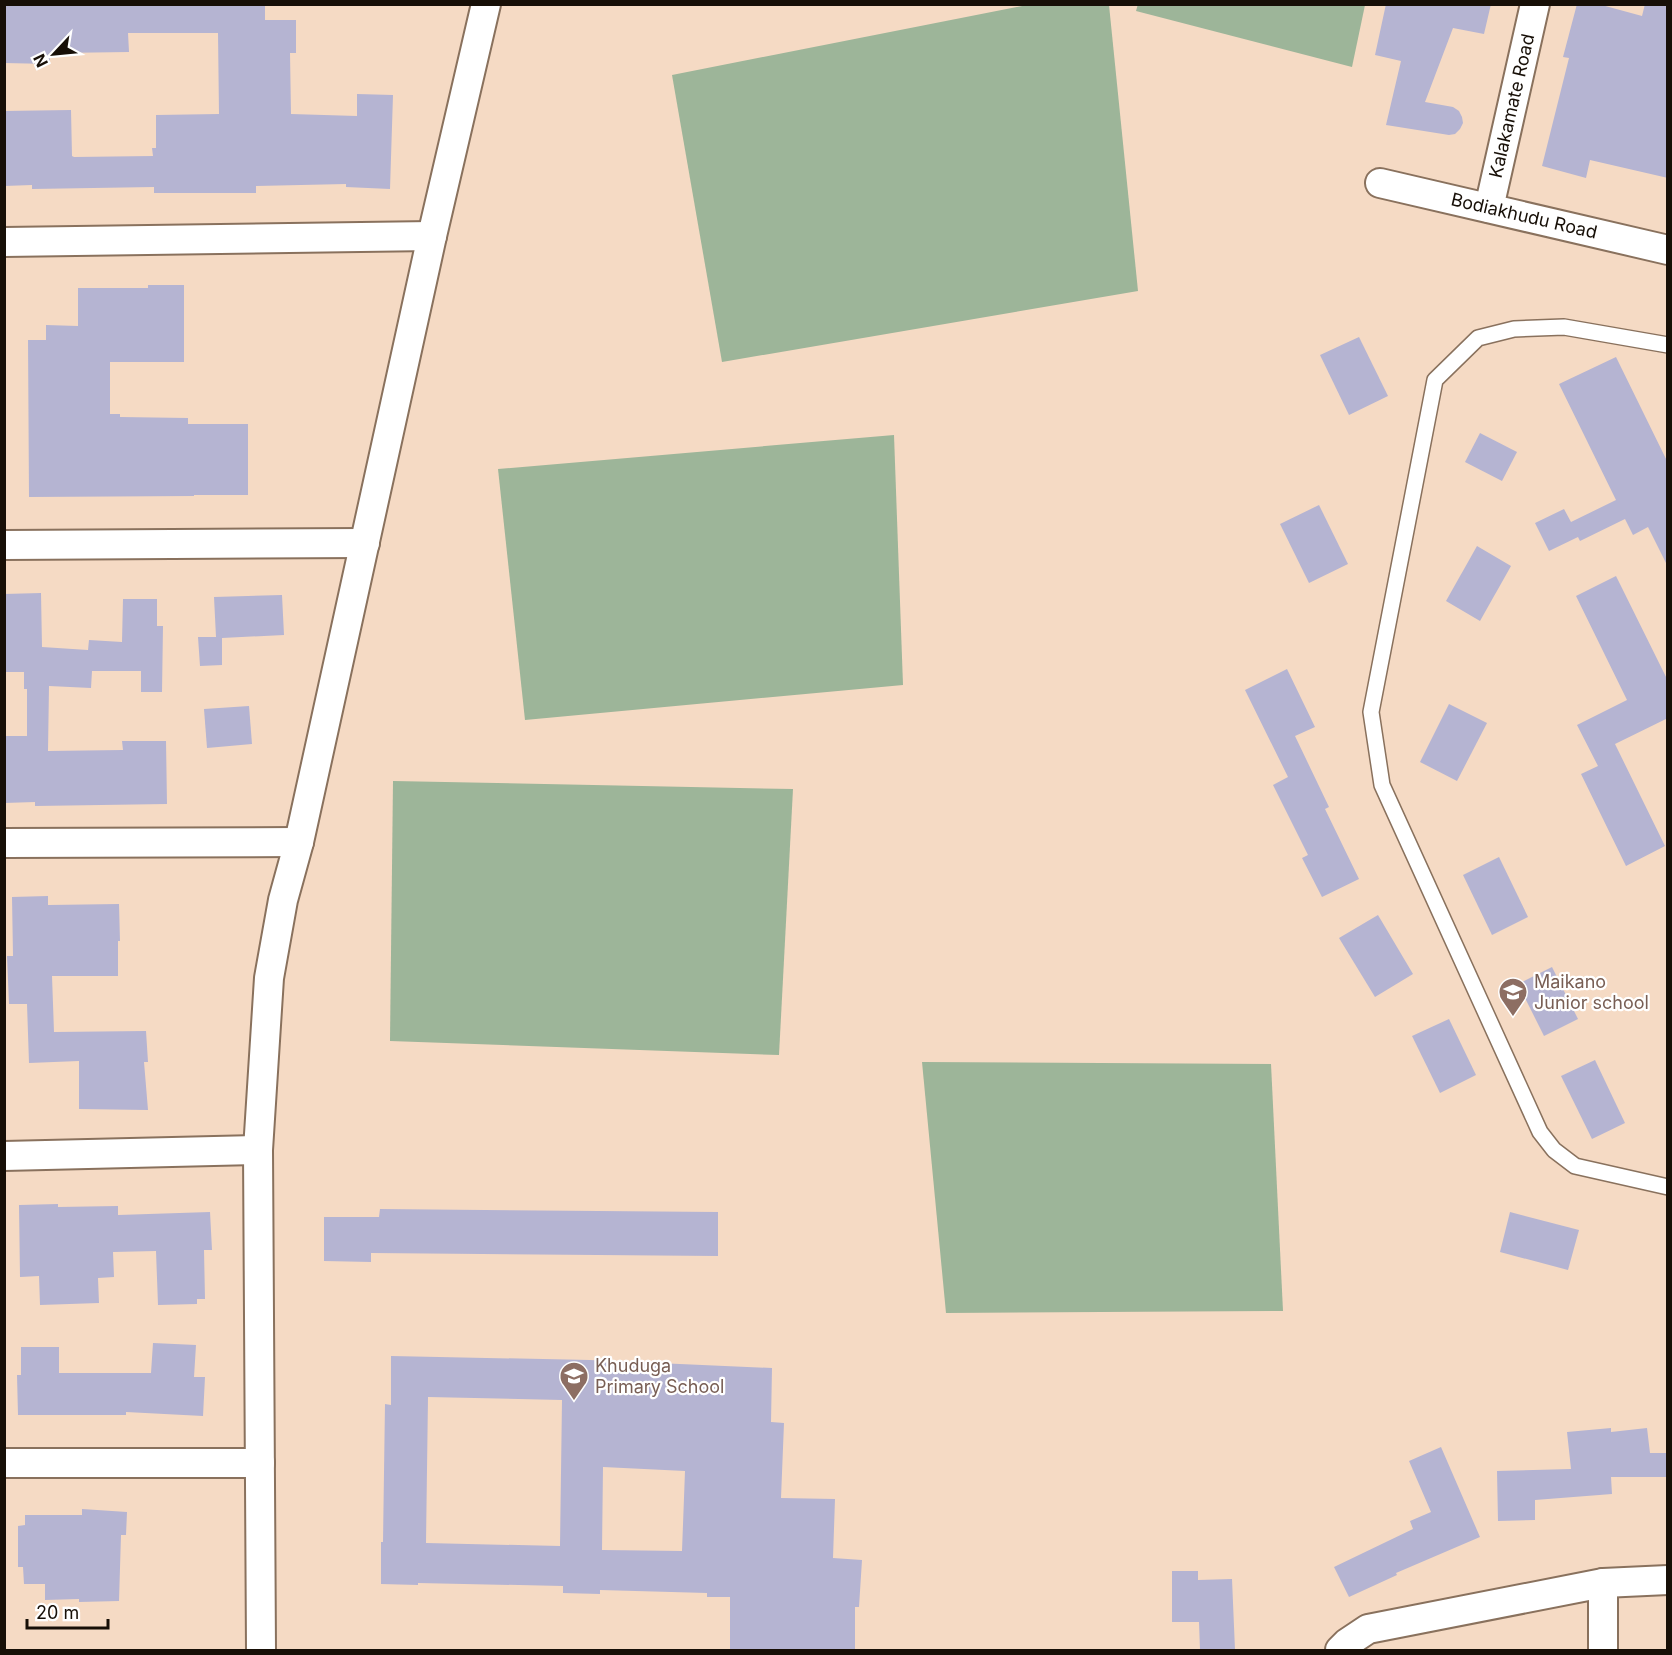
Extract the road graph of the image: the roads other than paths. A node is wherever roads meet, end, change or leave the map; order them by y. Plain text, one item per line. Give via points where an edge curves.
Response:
1 (486, 4) edge
2 (1535, 4) edge
3 (1380, 183) dead end
4 (1489, 208) junction
5 (432, 236) junction
6 (4, 242) edge
7 (1668, 250) edge
8 (1668, 345) edge
9 (365, 543) junction
10 (4, 545) edge
11 (299, 842) junction
12 (4, 843) edge
13 (258, 1150) junction
14 (4, 1156) edge
15 (1668, 1187) edge
16 (4, 1463) edge
17 (260, 1463) junction
18 (1668, 1580) edge
19 (1603, 1583) junction
20 (261, 1650) edge
21 (1340, 1650) edge
22 (1603, 1650) edge

1 - 5 street
2 - 4 street, Kalakamate Road
3 - 4 street, Bodiakhudu Road
4 - 7 street, Bodiakhudu Road
5 - 6 street
5 - 9 street
8 - 15 lane via 1564,327 1514,329 1478,338 1435,380 1371,712 1382,784 1540,1132 1554,1150 1575,1166
9 - 10 street
9 - 11 street
11 - 12 street
11 - 13 street via 283,900 269,978
13 - 14 street
13 - 17 street
16 - 17 street
17 - 20 street
18 - 19 street
19 - 21 street via 1368,1629
19 - 22 street

